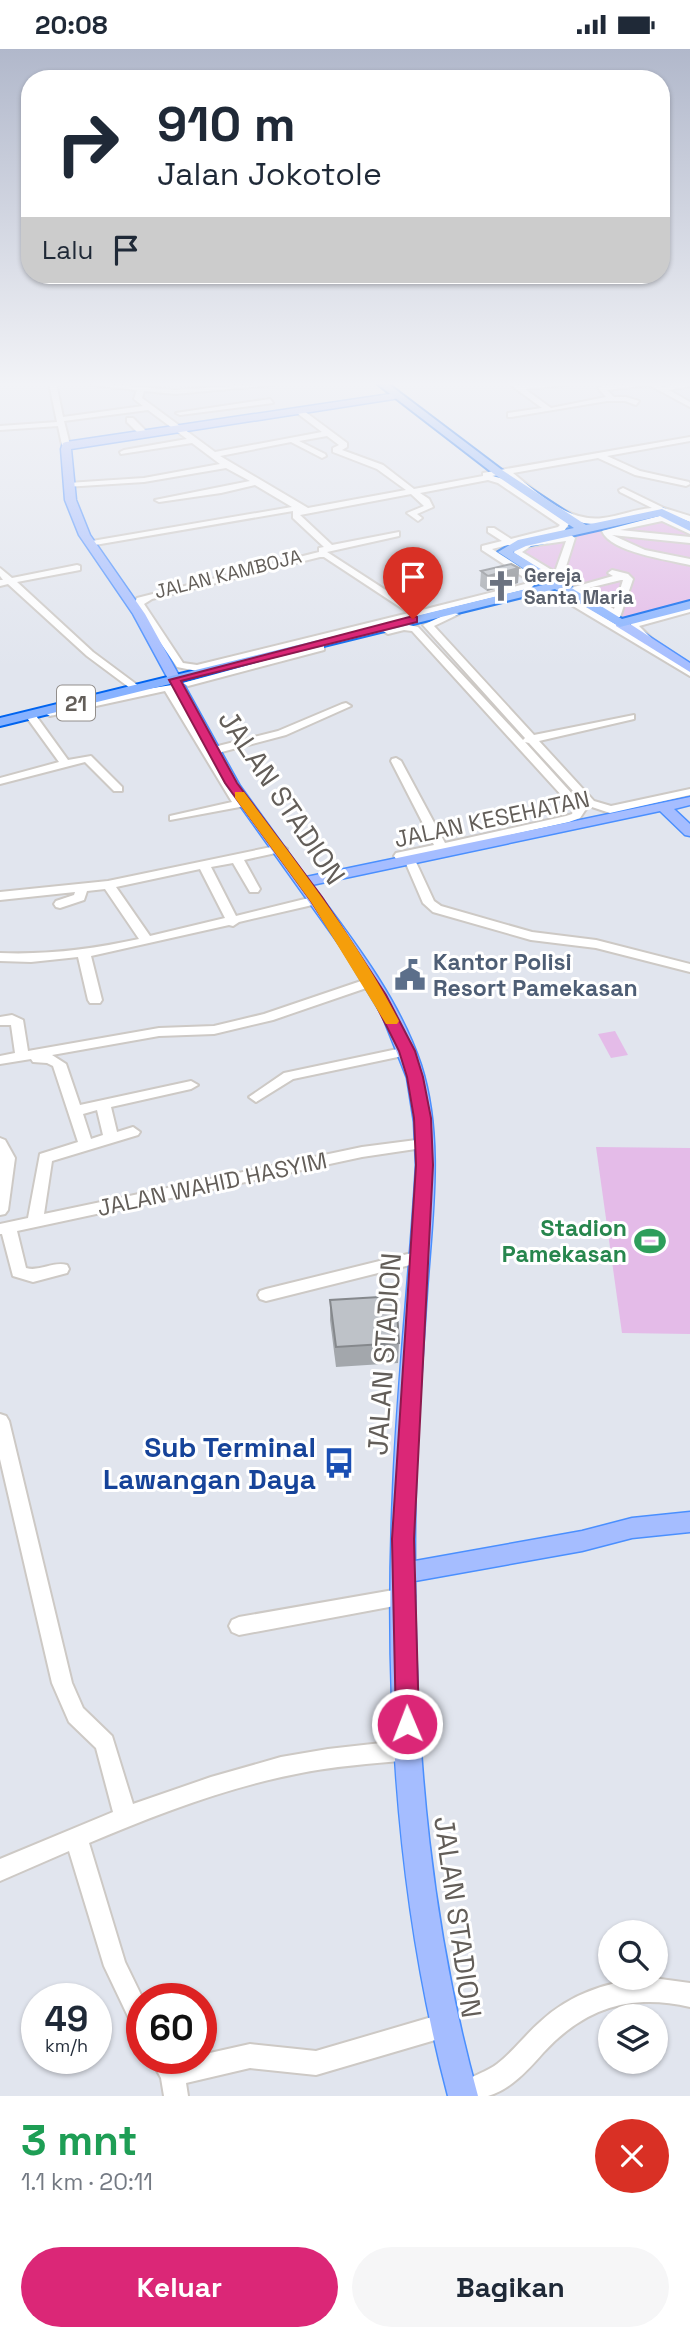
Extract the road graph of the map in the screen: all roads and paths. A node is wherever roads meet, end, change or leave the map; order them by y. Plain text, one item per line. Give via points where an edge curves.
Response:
1 (68, 479) edge
2 (152, 479) edge
3 (251, 479) edge
4 (396, 479) edge
5 (467, 479) edge
6 (489, 479) edge
7 (494, 479) edge
8 (511, 479) edge
9 (513, 479) edge
10 (662, 479) edge
11 (257, 482) junction
12 (686, 484) dead end
13 (68, 485) junction
14 (410, 489) junction
15 (623, 490) dead end
16 (159, 500) dead end
17 (301, 507) junction
18 (285, 510) junction
19 (611, 511) dead end
20 (664, 511) junction
21 (418, 518) dead end
22 (624, 518) junction
23 (688, 521) edge
24 (491, 530) dead end
25 (583, 531) junction
26 (606, 531) junction
27 (396, 534) dead end
28 (690, 540) edge
29 (511, 543) junction
30 (92, 544) junction
31 (690, 545) edge
32 (327, 548) junction
33 (690, 554) edge
34 (648, 557) junction
35 (674, 558) junction
36 (690, 562) edge
37 (77, 568) dead end
38 (0, 571) edge
39 (612, 573) dead end
40 (625, 576) junction
41 (564, 580) junction
42 (5, 582) edge
43 (130, 599) junction
44 (690, 605) edge
45 (420, 615) junction
46 (622, 619) junction
47 (690, 669) edge
48 (176, 681) junction
49 (136, 689) junction
50 (346, 706) dead end
51 (31, 716) junction
52 (630, 717) dead end
53 (0, 723) edge
54 (531, 739) junction
55 (212, 751) junction
56 (397, 761) dead end
57 (66, 764) junction
58 (0, 781) edge
59 (118, 789) dead end
60 (236, 792) junction
61 (690, 792) edge
62 (690, 801) edge
63 (664, 807) junction
64 (174, 818) dead end
65 (600, 820) junction
66 (690, 832) edge
67 (281, 849) junction
68 (443, 850) junction
69 (237, 859) junction
70 (400, 860) junction
71 (204, 866) junction
72 (303, 882) junction
73 (108, 885) junction
74 (81, 889) junction
75 (254, 890) dead end
76 (0, 896) edge
77 (317, 900) junction
78 (60, 904) dead end
79 (233, 922) junction
80 (147, 941) junction
81 (84, 954) junction
82 (0, 957) edge
83 (690, 968) edge
84 (370, 982) junction
85 (95, 1000) dead end
86 (0, 1021) edge
87 (407, 1051) junction
88 (22, 1057) junction
89 (0, 1062) edge
90 (191, 1085) dead end
91 (256, 1097) dead end
92 (103, 1104) junction
93 (74, 1111) junction
94 (133, 1132) dead end
95 (111, 1137) junction
96 (0, 1143) edge
97 (424, 1144) junction
98 (86, 1145) junction
99 (0, 1210) edge
100 (35, 1222) junction
101 (4, 1228) edge
102 (420, 1257) junction
103 (61, 1269) dead end
104 (266, 1295) dead end
105 (0, 1421) edge
106 (690, 1522) edge
107 (405, 1585) junction
108 (239, 1626) dead end
109 (408, 1750) junction
110 (126, 1818) junction
111 (76, 1837) junction
112 (0, 1870) edge
113 (126, 1988) edge
114 (690, 1995) edge
115 (442, 2026) junction
116 (170, 2076) edge
117 (462, 2096) edge

1 - 13 main road, JALAN STADION
2 - 13 street
3 - 11 street
4 - 14 street
5 - 14 street
6 - 14 street
7 - 29 street via 565,524 561,530
8 - 25 highway
9 - 22 street via 578,519
10 - 12 street
11 - 16 street
11 - 17 street
13 - 30 main road, JALAN STADION via 76,518
14 - 17 street
14 - 21 street via 429,506 412,512
14 - 32 street via 297,512
15 - 20 street
17 - 18 street
18 - 30 street
18 - 32 street
19 - 22 street
20 - 22 highway
20 - 23 highway
22 - 25 highway
23 - 26 street via 663,518
24 - 29 street
25 - 29 highway
25 - 41 street
26 - 28 street
26 - 34 street via 608,537
27 - 32 street, JALAN KAMBOJA
29 - 41 highway via 506,555
29 - 45 street via 485,548 534,583
30 - 43 main road, JALAN STADION
31 - 34 street
32 - 43 street, JALAN KAMBOJA
32 - 45 street
33 - 35 street
34 - 35 street
35 - 36 street
37 - 42 street
38 - 42 street
39 - 40 street
40 - 40 street via 603,579 572,589 617,615 628,579
41 - 41 street via 518,552 517,549 571,538
41 - 45 highway, 21
41 - 46 highway
42 - 49 street
43 - 48 main road, JALAN STADION
44 - 46 highway
44 - 47 street via 633,627
45 - 45 street via 186,669 139,604 149,597 326,554
45 - 48 highway, 21
45 - 54 street
46 - 47 main road
47 - 54 street via 550,592 431,621 428,625
48 - 49 highway, 21
48 - 55 main road, JALAN STADION
48 - 68 street via 394,629 415,629 580,809 569,819
49 - 51 highway, 21
50 - 55 street via 282,733
51 - 53 highway, 21
51 - 57 street
51 - 60 street via 168,687
52 - 54 street
54 - 61 street via 596,807 610,810
54 - 65 street
55 - 60 main road, JALAN STADION
56 - 68 street
57 - 58 street
57 - 59 street via 89,758
60 - 64 street
60 - 67 main road, JALAN STADION
62 - 63 main road, JALAN KESEHATAN
63 - 65 main road, JALAN KESEHATAN
63 - 66 main road
65 - 68 main road, JALAN KESEHATAN
67 - 69 street
67 - 72 main road, JALAN STADION
68 - 70 main road, JALAN KESEHATAN
69 - 71 street
69 - 75 street
70 - 72 main road, JALAN KESEHATAN
70 - 83 street via 437,909 531,936 596,944
71 - 73 street
71 - 79 street
72 - 77 main road, JALAN STADION
73 - 74 street
73 - 80 street
74 - 76 street
74 - 78 street via 80,897
77 - 79 street
77 - 84 main road, JALAN STADION
79 - 80 street
80 - 81 street
81 - 82 street
81 - 85 street
84 - 87 main road, JALAN STADION
84 - 88 street via 222,1029 159,1032
86 - 88 street via 18,1023
87 - 91 street via 289,1076
87 - 97 main road, JALAN STADION
88 - 89 street
89 - 93 street via 55,1061
90 - 92 street
92 - 93 street
92 - 95 street
93 - 98 street
94 - 95 street
95 - 98 street
96 - 99 street via 8,1158
97 - 100 street, JALAN WAHID HASYIM via 362,1152
97 - 102 main road, JALAN STADION
98 - 100 street via 44,1159
100 - 101 street, JALAN WAHID HASYIM
101 - 103 street via 19,1272 33,1276
102 - 104 street
102 - 107 main road, JALAN STADION via 403,1539
105 - 110 street via 62,1683 76,1715 105,1743
106 - 107 main road via 632,1528
107 - 108 street
107 - 109 main road, JALAN STADION
109 - 110 street via 282,1766
109 - 115 main road, JALAN STADION via 414,1832
110 - 111 street
111 - 112 street
111 - 113 street
114 - 117 street via 643,1989 607,1996 567,2015 505,2073
115 - 116 street via 316,2063 250,2056
115 - 117 main road, JALAN STADION

